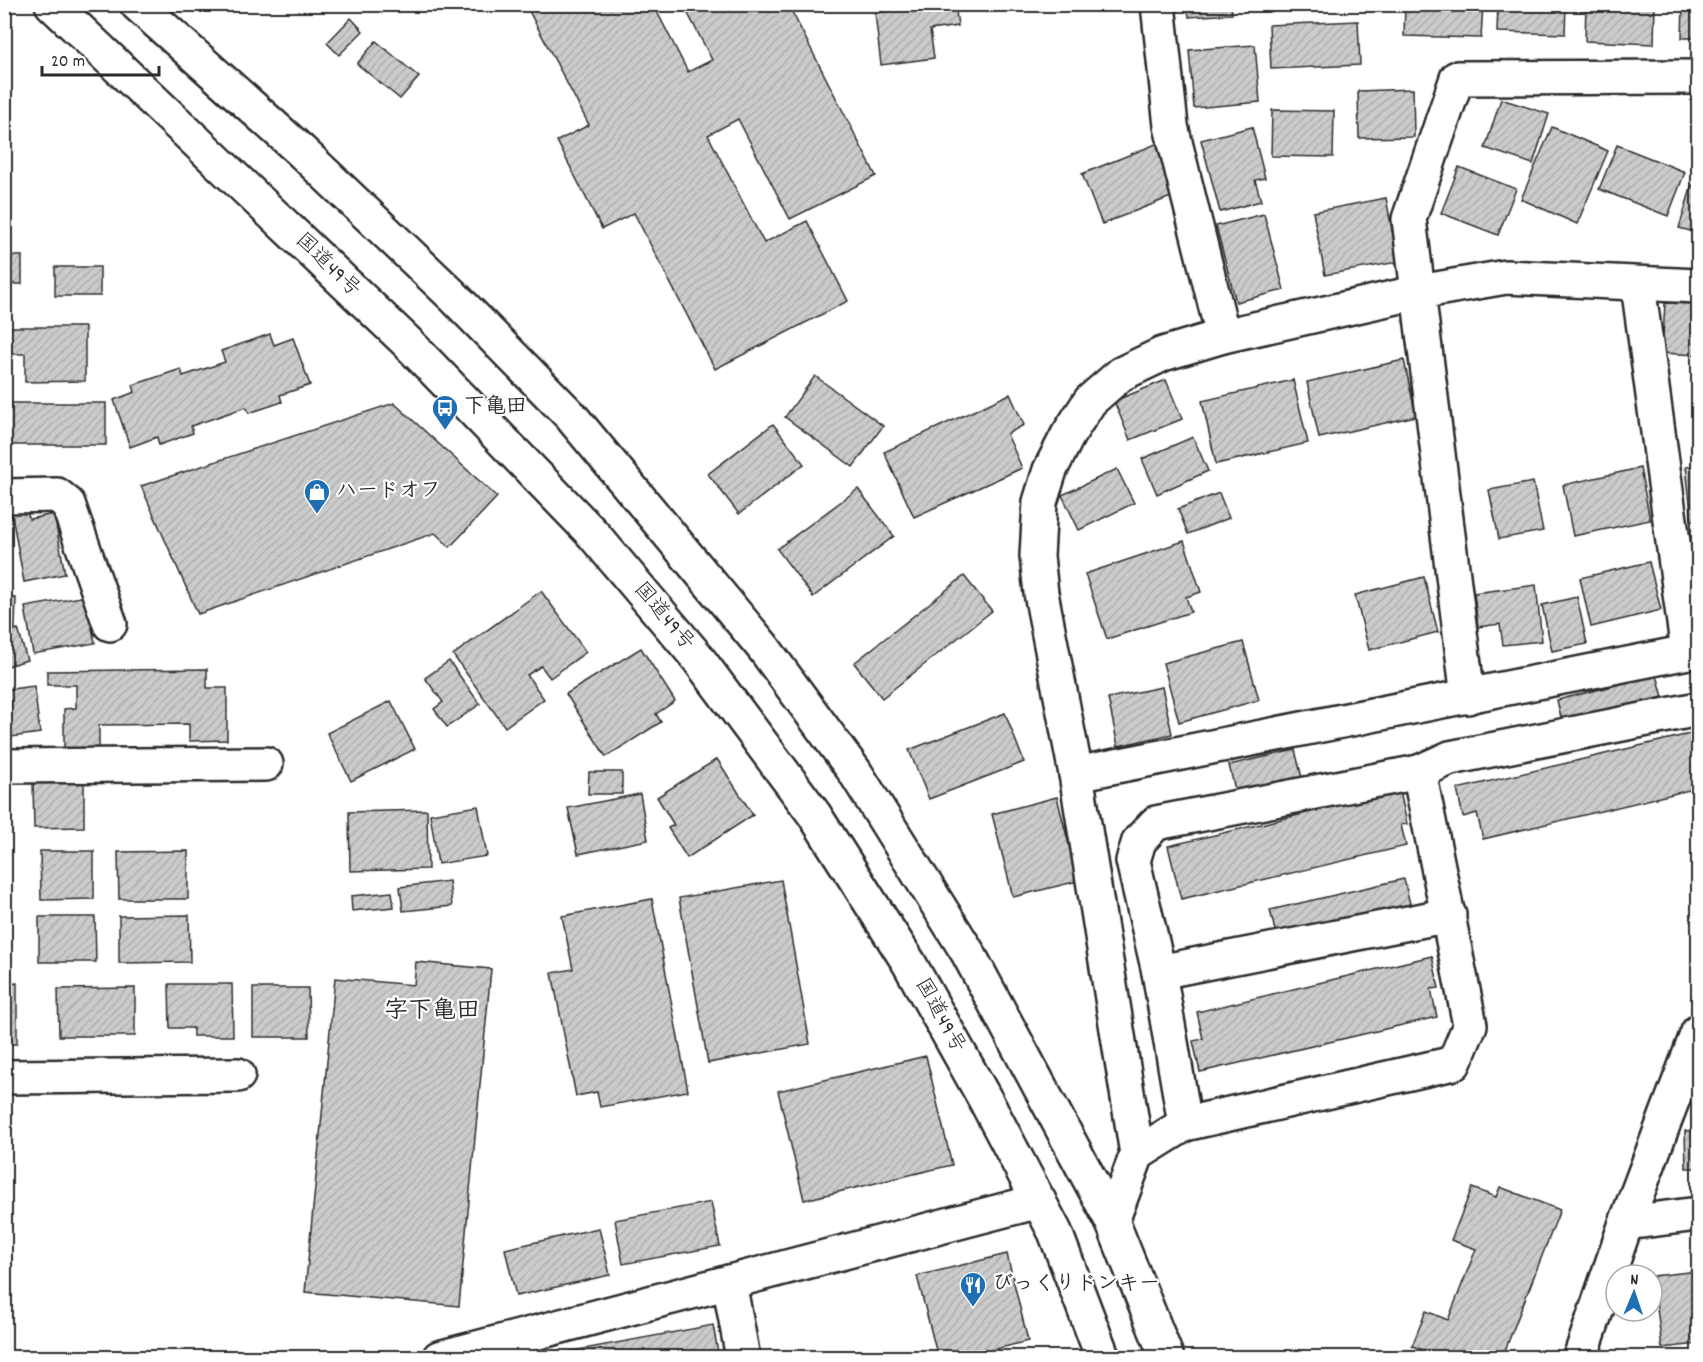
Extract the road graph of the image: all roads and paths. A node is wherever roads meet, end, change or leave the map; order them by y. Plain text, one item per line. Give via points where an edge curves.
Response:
1 (52, 4) edge
2 (137, 4) edge
3 (1158, 4) edge
4 (1698, 77) edge
5 (1638, 285) junction
6 (1698, 286) edge
7 (1419, 292) junction
8 (1223, 336) junction
9 (4, 496) edge
10 (110, 624) dead end
11 (1693, 651) edge
12 (1468, 697) junction
13 (1698, 709) edge
14 (266, 764) dead end
15 (4, 766) edge
16 (1419, 772) junction
17 (1076, 774) junction
18 (1449, 915) junction
19 (1159, 972) junction
20 (1698, 1032) edge
21 (237, 1075) dead end
22 (4, 1077) edge
23 (1185, 1124) junction
24 (1137, 1154) junction
25 (1039, 1202) junction
26 (1698, 1214) edge
27 (1112, 1221) junction
28 (1626, 1223) junction
29 (729, 1282) junction
30 (439, 1358) edge
31 (742, 1358) edge
32 (1103, 1358) edge
33 (1167, 1358) edge
34 (1580, 1358) edge

1 - 25 main road, 国道49号 via 405,341 593,534 697,657 814,814 909,963
2 - 27 main road via 301,151 554,399 763,647 855,772 968,953
3 - 8 main road via 1171,126
4 - 7 main road via 1457,78 1409,219
5 - 6 main road
5 - 7 main road via 1506,277
5 - 11 main road
7 - 8 main road
7 - 12 main road
8 - 17 main road via 1163,354 1121,374 1090,401 1050,470 1040,502 1037,556 1042,604
9 - 10 main road via 57,495 68,504
11 - 12 main road
12 - 17 main road
13 - 16 main road via 1450,758
14 - 15 main road
16 - 18 main road
16 - 19 main road via 1156,823 1139,841 1133,861
17 - 24 main road
18 - 19 main road
18 - 23 main road via 1470,1025 1454,1064
19 - 23 main road
20 - 28 main road
21 - 22 main road
23 - 24 main road
24 - 27 main road
25 - 29 main road
25 - 32 main road, 国道49号
26 - 28 main road
27 - 33 main road
28 - 34 main road
29 - 30 main road
29 - 31 main road

